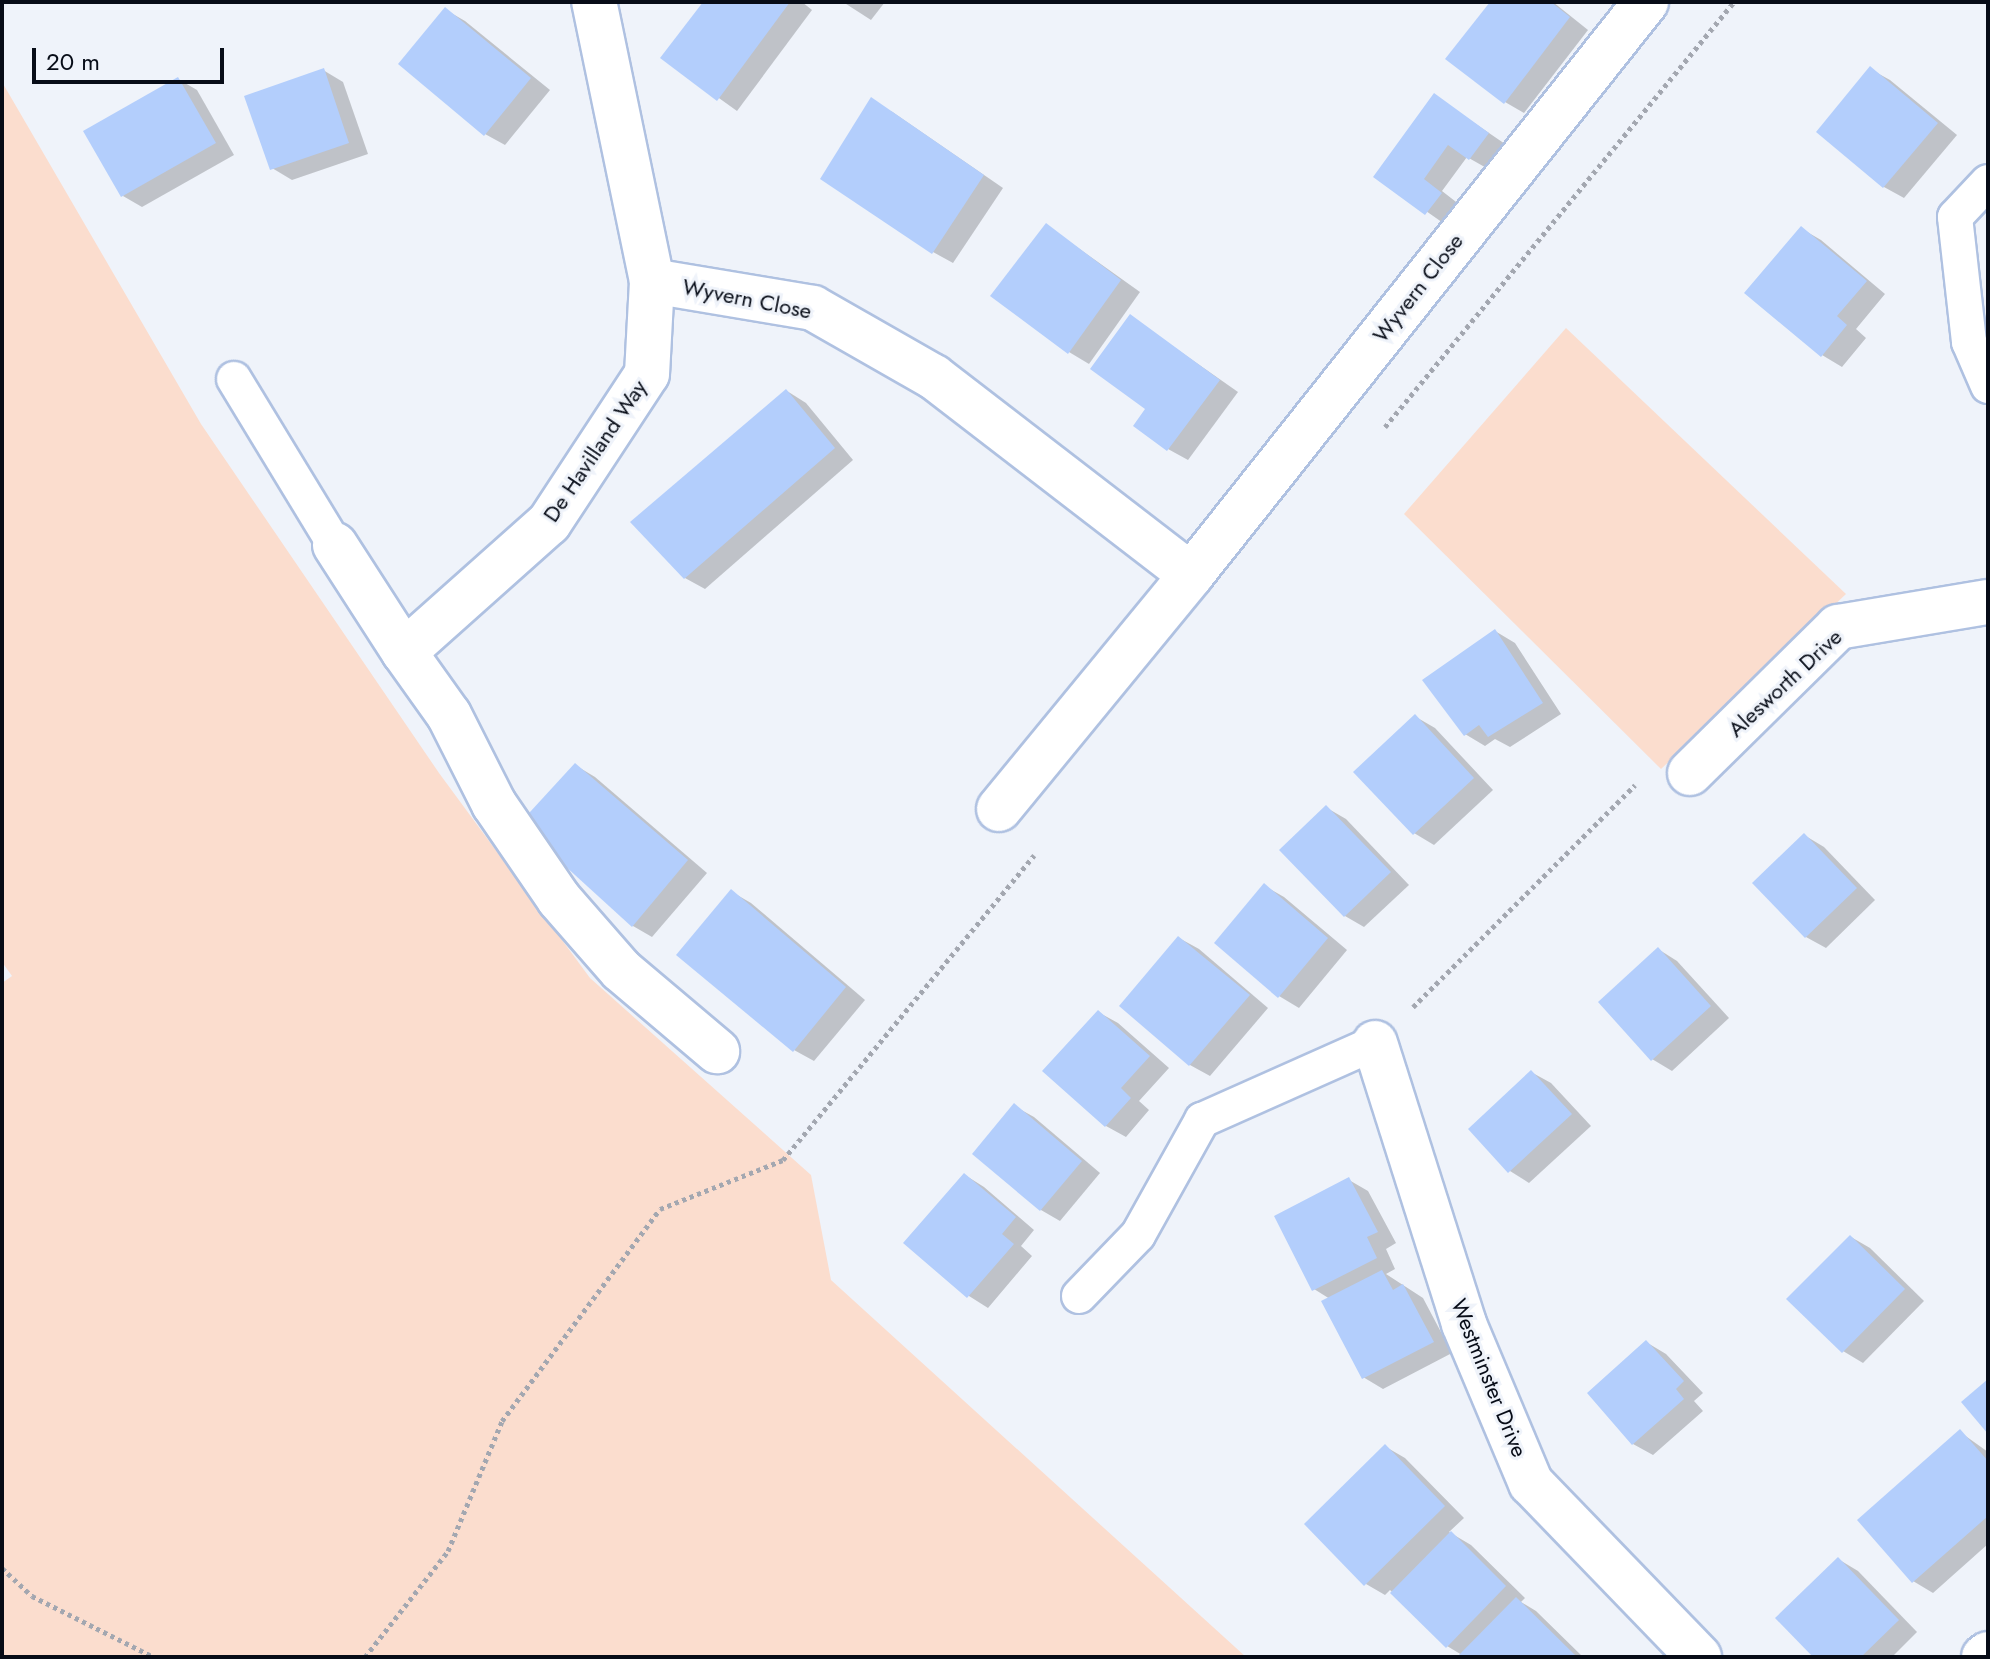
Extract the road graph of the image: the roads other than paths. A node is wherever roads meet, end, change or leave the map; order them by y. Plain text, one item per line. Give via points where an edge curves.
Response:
1 (594, 2) edge
2 (1646, 2) edge
3 (1988, 182) edge
4 (652, 281) junction
5 (234, 379) dead end
6 (1988, 386) edge
7 (335, 545) joint
8 (1191, 575) junction
9 (1988, 602) edge
10 (404, 652) junction
11 (1690, 773) road end
12 (999, 809) dead end
13 (1375, 1043) joint
14 (717, 1051) dead end
15 (1079, 1296) dead end
16 (1699, 1657) edge

1 - 4 street, De Havilland Way
2 - 8 street, Wyvern Close
3 - 6 lane via 1955,217 1969,342
4 - 8 street, Wyvern Close via 813,308 934,377
4 - 10 street, De Havilland Way via 647,374 549,523
5 - 7 lane
7 - 10 street
8 - 12 street, Wyvern Close
9 - 11 street, Alesworth Drive via 1838,627
10 - 14 street via 449,715 494,804 559,899 621,970
13 - 15 lane via 1202,1120 1138,1235
13 - 16 street, Westminster Drive via 1464,1324 1531,1483

